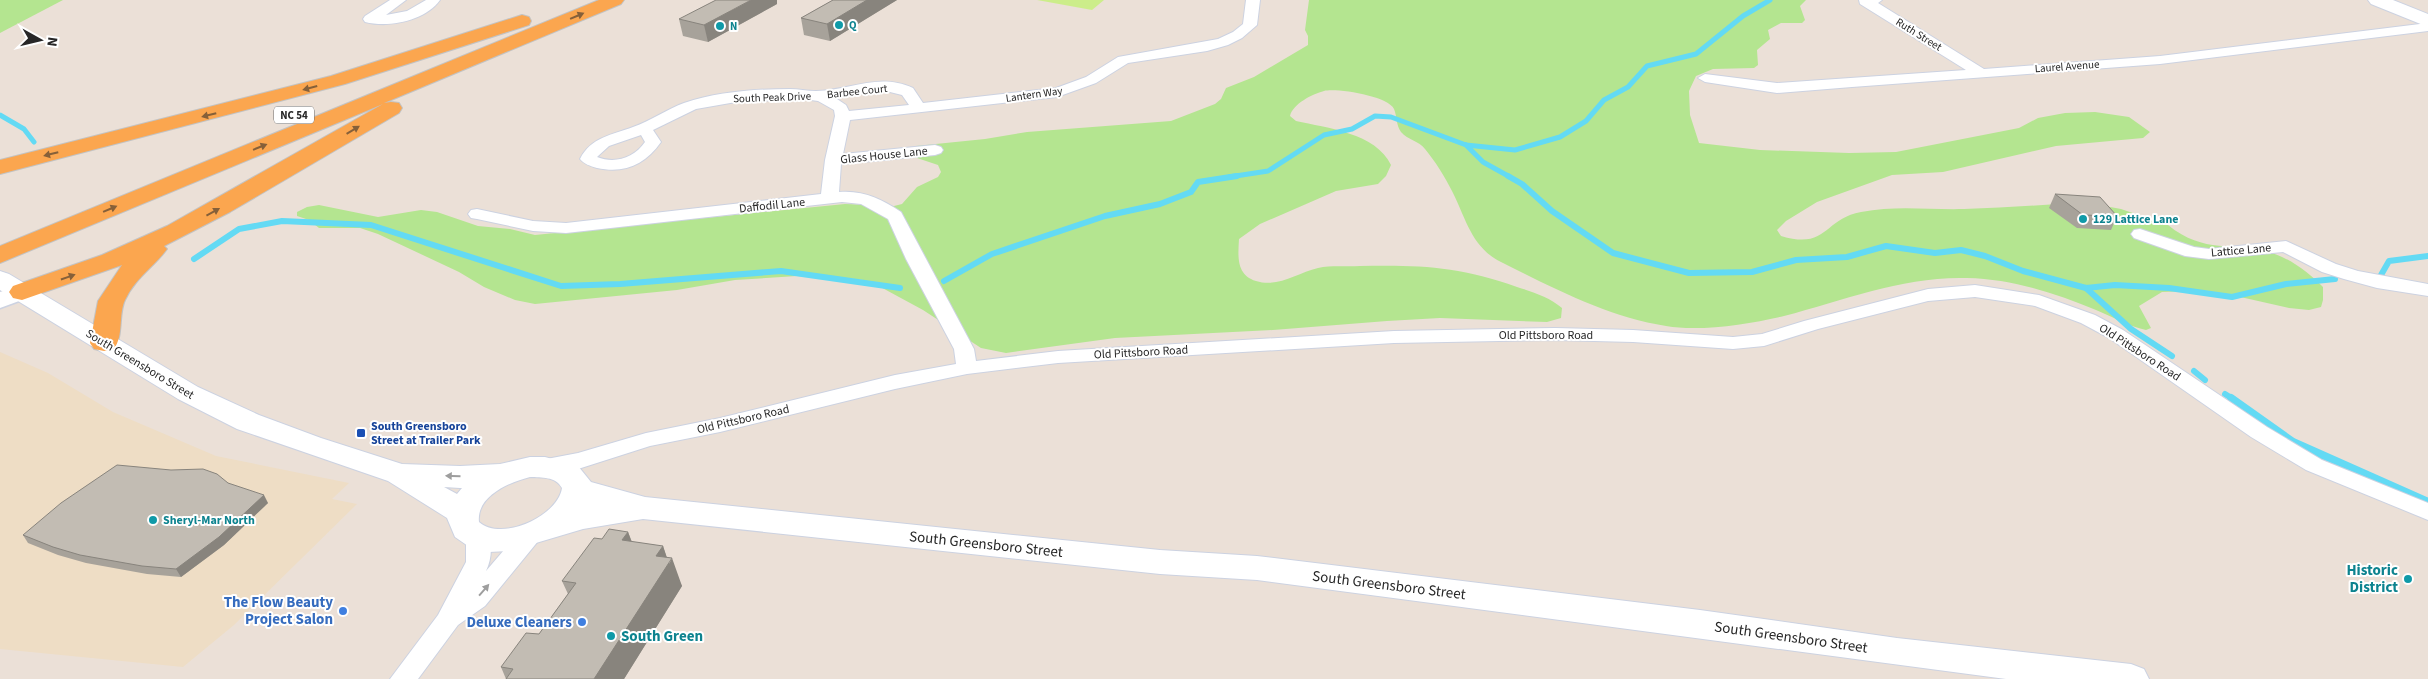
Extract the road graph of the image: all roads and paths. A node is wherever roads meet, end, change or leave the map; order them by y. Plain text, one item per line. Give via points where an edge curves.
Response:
1 (399, 0) edge
2 (433, 0) edge
3 (576, 0) edge
4 (616, 0) edge
5 (1875, 0) edge
6 (2377, 0) edge
7 (1253, 2) edge
8 (2428, 21) edge
9 (539, 24) junction
10 (2428, 27) edge
11 (1981, 73) junction
12 (1705, 78) dead end
13 (816, 96) junction
14 (917, 108) junction
15 (843, 116) junction
16 (644, 129) dead end
17 (935, 150) dead end
18 (833, 160) junction
19 (0, 167) edge
20 (830, 198) junction
21 (476, 214) dead end
22 (57, 221) junction
23 (0, 234) edge
24 (170, 234) junction
25 (2140, 234) dead end
26 (0, 254) edge
27 (2428, 290) edge
28 (7, 291) edge
29 (104, 343) junction
30 (966, 368) junction
31 (611, 452) junction
32 (544, 466) junction
33 (399, 474) junction
34 (502, 474) junction
35 (577, 486) junction
36 (645, 508) junction
37 (2428, 512) edge
38 (470, 525) junction
39 (537, 531) junction
40 (447, 622) junction
41 (403, 679) edge
42 (2131, 679) edge

1 - 2 street via 370,19 401,18 424,9
3 - 9 highway, NC 54
9 -> 4 highway, NC 54
5 - 11 street, Ruth Street via 1866,1
6 - 8 main road
7 - 14 street, Lantern Way via 1250,26 1217,43 1125,60 1104,69 1083,84 1054,93
9 -> 19 highway via 338,80
9 - 22 highway, NC 54
24 -> 9 highway
10 - 11 street, Laurel Avenue via 2160,60
11 - 12 street, Laurel Avenue via 1777,88
13 - 14 street, Barbee Court via 888,86 905,90 915,99
13 - 15 street, South Peak Drive via 841,108
13 - 16 street, South Peak Drive via 789,94 707,102 675,112
14 - 15 street, Lantern Way
15 - 18 street
17 - 18 street, Glass House Lane
18 - 20 street
20 - 21 street, Daffodil Lane via 566,228 533,226
20 - 30 street, Daffodil Lane via 864,199 895,216 914,259 964,349
22 - 23 highway, NC 54
22 - 26 highway, NC 54
28 -> 24 highway via 99,267
24 - 29 highway via 132,269 111,300
25 - 27 street, Lattice Lane via 2200,253 2286,246 2329,268 2377,282
28 - 29 main road, South Greensboro Street
29 - 33 main road, South Greensboro Street via 164,381 248,422
30 - 31 street, Old Pittsboro Road via 646,440
30 - 37 street, Old Pittsboro Road via 1058,358 1394,337 1555,334 1733,343 1764,340 1928,295 1975,291 2001,293 2039,301 2088,319 2116,334 2259,432 2306,460 2346,480
31 - 32 street, Old Pittsboro Road
31 - 35 street, Old Pittsboro Road
32 - 34 main road
32 - 35 main road via 561,469
34 -> 33 main road, South Greensboro Street via 460,477
33 - 38 main road, South Greensboro Street
34 - 38 main road via 475,492 467,503
35 - 36 main road, South Greensboro Street
35 - 39 main road via 575,498 568,509
36 - 39 main road, South Greensboro Street via 583,518
36 - 42 main road, South Greensboro Street via 1160,562 1257,568 1896,652
38 - 39 main road via 496,540
38 - 40 street via 478,562
40 -> 39 street via 476,600
40 - 41 street

